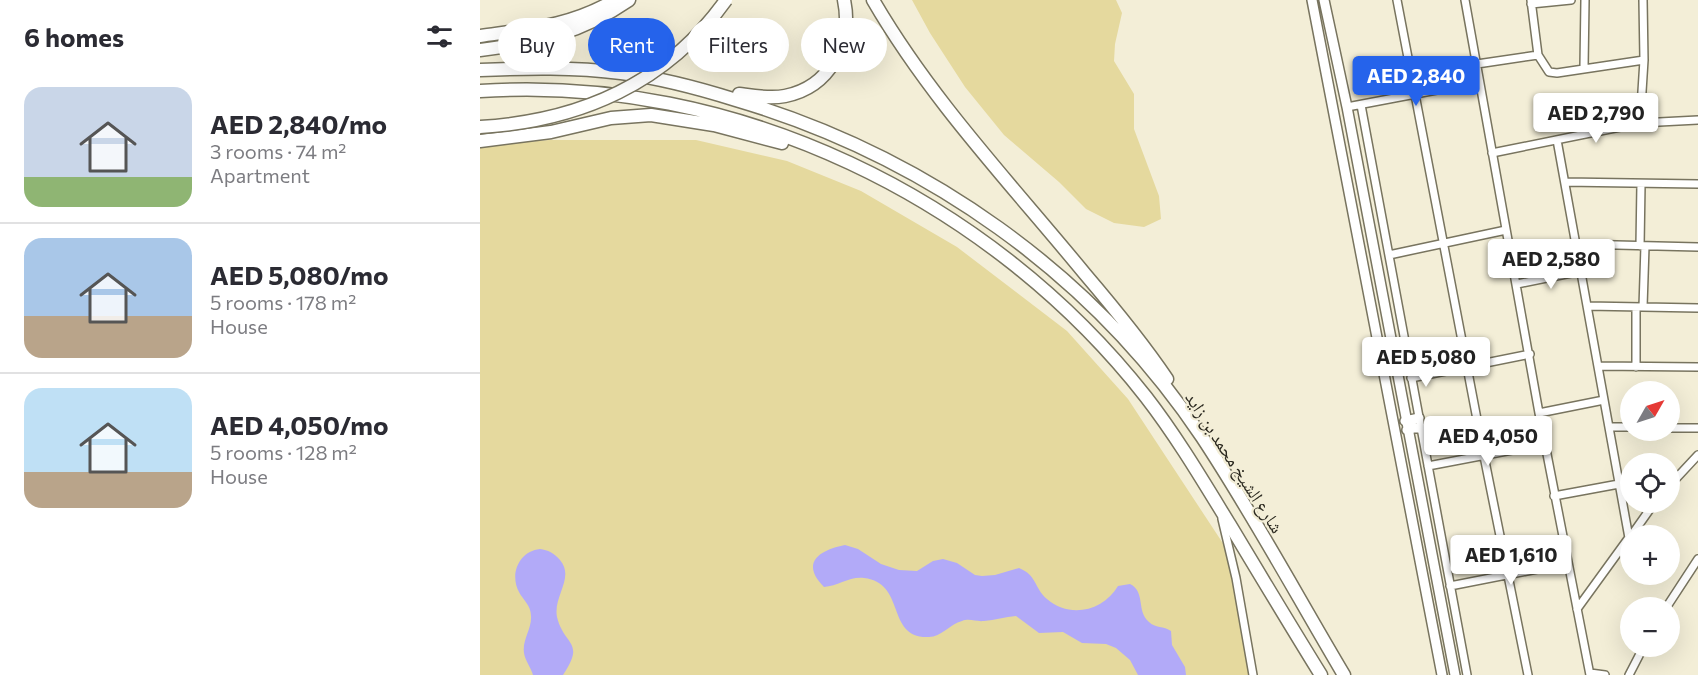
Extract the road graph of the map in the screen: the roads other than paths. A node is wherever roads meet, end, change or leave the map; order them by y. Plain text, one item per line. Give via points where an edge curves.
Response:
1 (615, 0) edge
2 (629, 0) edge
3 (726, 0) edge
4 (844, 0) edge
5 (873, 0) edge
6 (1312, 0) edge
7 (1324, 0) edge
8 (1397, 0) edge
9 (1465, 0) edge
10 (1571, 0) edge
11 (1586, 0) edge
12 (1643, 0) edge
13 (1531, 2) edge
14 (480, 36) edge
15 (480, 50) edge
16 (1538, 55) junction
17 (1644, 60) junction
18 (1477, 64) junction
19 (1584, 67) junction
20 (480, 70) edge
21 (1479, 82) junction
22 (480, 91) edge
23 (707, 91) junction
24 (1416, 94) junction
25 (1361, 105) junction
26 (1347, 107) junction
27 (1698, 120) edge
28 (1640, 123) junction
29 (480, 127) edge
30 (1557, 140) junction
31 (480, 141) edge
32 (825, 152) junction
33 (1492, 153) junction
34 (1565, 182) junction
35 (1641, 184) junction
36 (1698, 184) edge
37 (1506, 231) junction
38 (1444, 244) junction
39 (1576, 244) junction
40 (1642, 246) junction
41 (1698, 247) edge
42 (1389, 255) junction
43 (1581, 271) junction
44 (1516, 284) junction
45 (1587, 306) junction
46 (1640, 307) junction
47 (1698, 308) edge
48 (1530, 354) junction
49 (1599, 366) junction
50 (1467, 367) junction
51 (1636, 367) junction
52 (1698, 367) edge
53 (1412, 378) junction
54 (1604, 400) junction
55 (1539, 413) junction
56 (1419, 418) junction
57 (1406, 426) junction
58 (1609, 426) junction
59 (1620, 427) edge
60 (1421, 428) junction
61 (1680, 428) edge
62 (1698, 428) edge
63 (1202, 436) junction
64 (1544, 444) junction
65 (1698, 455) edge
66 (1484, 456) junction
67 (1428, 466) junction
68 (1680, 474) edge
69 (1619, 484) junction
70 (1554, 496) junction
71 (1219, 507) junction
72 (1628, 525) edge
73 (1620, 550) edge
74 (1698, 559) edge
75 (1568, 563) junction
76 (1508, 574) junction
77 (1450, 586) junction
78 (1673, 597) edge
79 (1577, 609) junction
80 (1638, 657) edge
81 (1590, 674) edge
82 (1253, 675) edge
83 (1321, 675) edge
84 (1344, 675) edge
85 (1442, 675) edge
86 (1455, 675) edge
87 (1467, 675) edge
88 (1528, 675) edge
89 (1605, 675) edge
90 (1629, 675) edge

1 - 14 highway via 552,26
2 - 15 highway via 597,20 561,35
3 - 29 highway, bridge via 687,46 655,72 619,92 558,115
4 - 23 highway via 846,21 841,50 816,82 797,93 777,97
5 - 63 highway via 935,93 1133,332
6 - 85 main road
7 - 26 main road
8 - 24 street
9 - 18 street
10 - 13 street
11 - 19 street
12 - 17 street
13 - 16 street
16 - 18 street
16 - 19 street via 1553,73
17 - 19 street
17 - 28 street
18 - 21 street
20 - 23 highway, شارع الشيخ محمد بن زايد via 591,70
21 - 24 street
21 - 33 street
22 - 32 highway, شارع الشيخ محمد بن زايد via 562,90 649,100 737,121
23 - 63 highway, شارع الشيخ محمد بن زايد via 858,144 930,182 989,220 1061,277 1105,319
24 - 25 street
24 - 38 street
25 - 26 street
25 - 42 street
26 - 57 main road
27 - 28 street
28 - 30 street
30 - 33 street
30 - 34 street
31 - 32 highway via 551,132 611,118 651,115 714,125
32 - 71 highway, شارع الشيخ محمد بن زايد via 937,209 989,244 1046,291 1105,349 1146,397
33 - 37 street
34 - 35 street
34 - 39 street
35 - 36 street
35 - 40 street
37 - 38 street
37 - 44 street
38 - 42 street
38 - 50 street
39 - 40 street
39 - 43 street
40 - 41 street
40 - 46 street
42 - 53 street
43 - 44 street
43 - 45 street
44 - 48 street
45 - 46 street
45 - 49 street
46 - 47 street
46 - 51 street
48 - 50 street
48 - 55 street
49 - 51 street
49 - 54 street
50 - 53 street
50 - 66 street
51 - 52 street
53 - 56 street
54 - 55 street
54 - 58 street
55 - 64 street
56 - 57 main road
56 - 60 street
57 - 60 main road
57 - 86 main road
58 - 59 street
58 - 69 street
60 - 67 street
61 - 62 street
63 - 84 highway, شارع الشيخ محمد بن زايد
64 - 66 street
64 - 70 street
65 - 68 street
66 - 67 street
66 - 76 street
67 - 77 street
69 - 70 street
69 - 72 street
70 - 75 street
71 - 82 street
71 - 83 highway, شارع الشيخ محمد بن زايد
73 - 79 street
74 - 78 street
75 - 76 street
75 - 79 street
76 - 77 street
76 - 88 street
77 - 87 street
79 - 81 street
80 - 90 street
81 - 89 street

